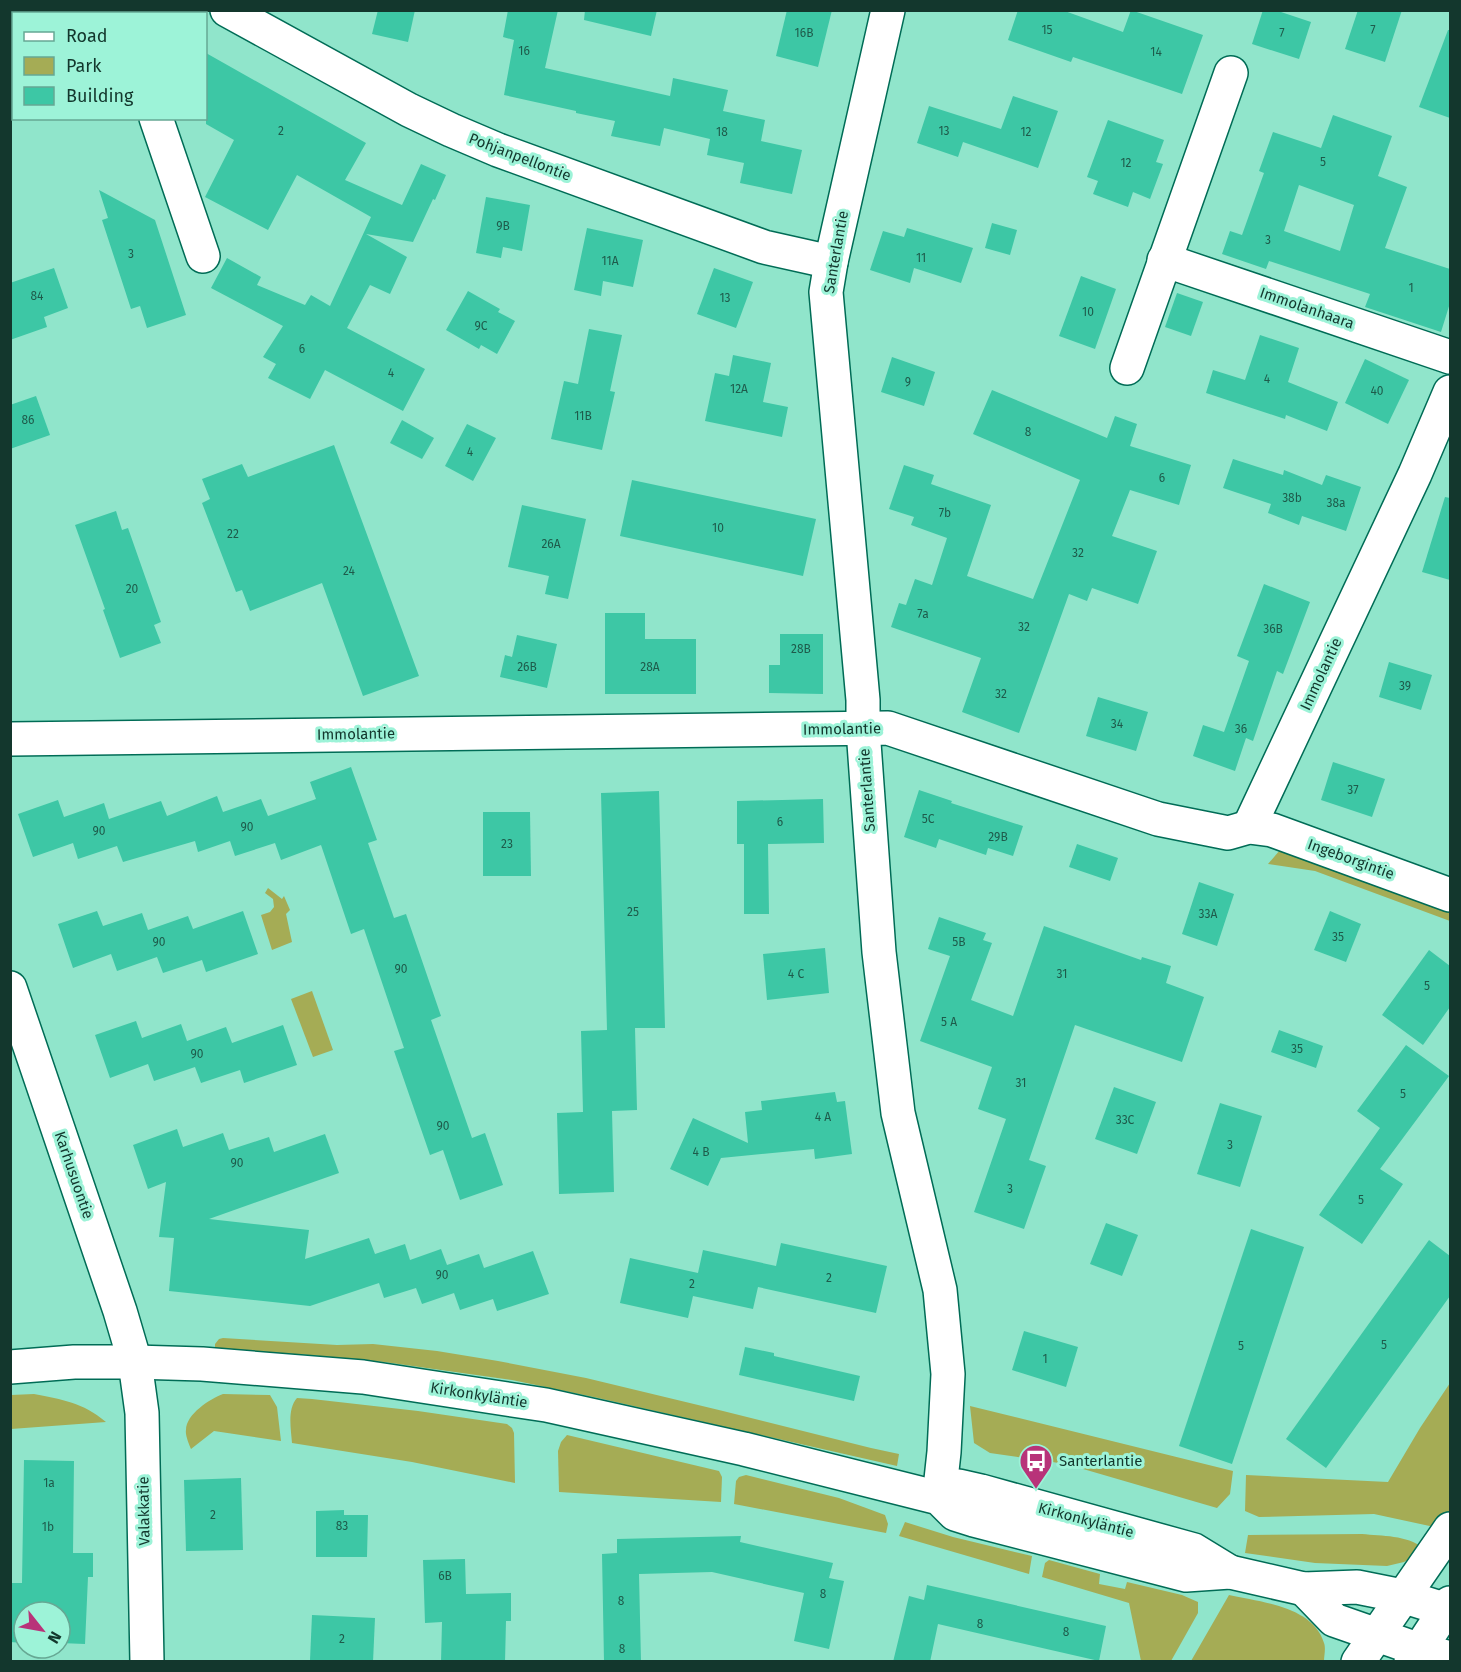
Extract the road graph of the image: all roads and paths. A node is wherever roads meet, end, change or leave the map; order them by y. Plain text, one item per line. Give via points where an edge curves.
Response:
1 (226, 10) edge
2 (888, 10) edge
3 (1231, 73) dead end
4 (157, 120) edge
5 (203, 256) dead end
6 (1164, 260) junction
7 (831, 262) junction
8 (1450, 357) edge
9 (1127, 368) dead end
10 (1450, 392) edge
11 (863, 729) junction
12 (10, 738) edge
13 (1249, 827) junction
14 (1450, 896) edge
15 (10, 988) edge
16 (135, 1362) junction
17 (10, 1367) edge
18 (939, 1498) junction
19 (1450, 1530) edge
20 (1304, 1589) junction
21 (1402, 1596) junction
22 (1449, 1608) edge
23 (1367, 1649) edge
24 (1427, 1656) edge
25 (147, 1662) edge

1 - 7 street, Pohjanpellontie via 410,110 498,150 764,247
2 - 7 street, Santerlantie
3 - 6 street
4 - 5 street
6 - 8 street, Immolanhaara
6 - 9 street
7 - 11 street, Santerlantie via 826,292
10 - 13 street, Immolantie
11 - 12 street, Immolantie
11 - 13 street, Immolantie via 888,728 1158,819 1228,833
11 - 18 street, Santerlantie via 879,958 898,1113 940,1290 948,1374
13 - 14 street, Ingeborgintie via 1272,830
15 - 16 street, Karhusuontie
16 - 17 street, Kirkonkyläntie
16 - 18 street, Kirkonkyläntie via 363,1377 546,1405
16 - 25 street, Valakkatie via 142,1424
18 - 20 street, Kirkonkyläntie via 959,1486 981,1491 1194,1550 1230,1572
19 - 21 street
20 - 21 street, Kirkonkyläntie via 1357,1587
20 - 23 street
21 - 22 street, Kirkonkyläntie
21 - 23 street
22 - 24 street
23 - 24 street

